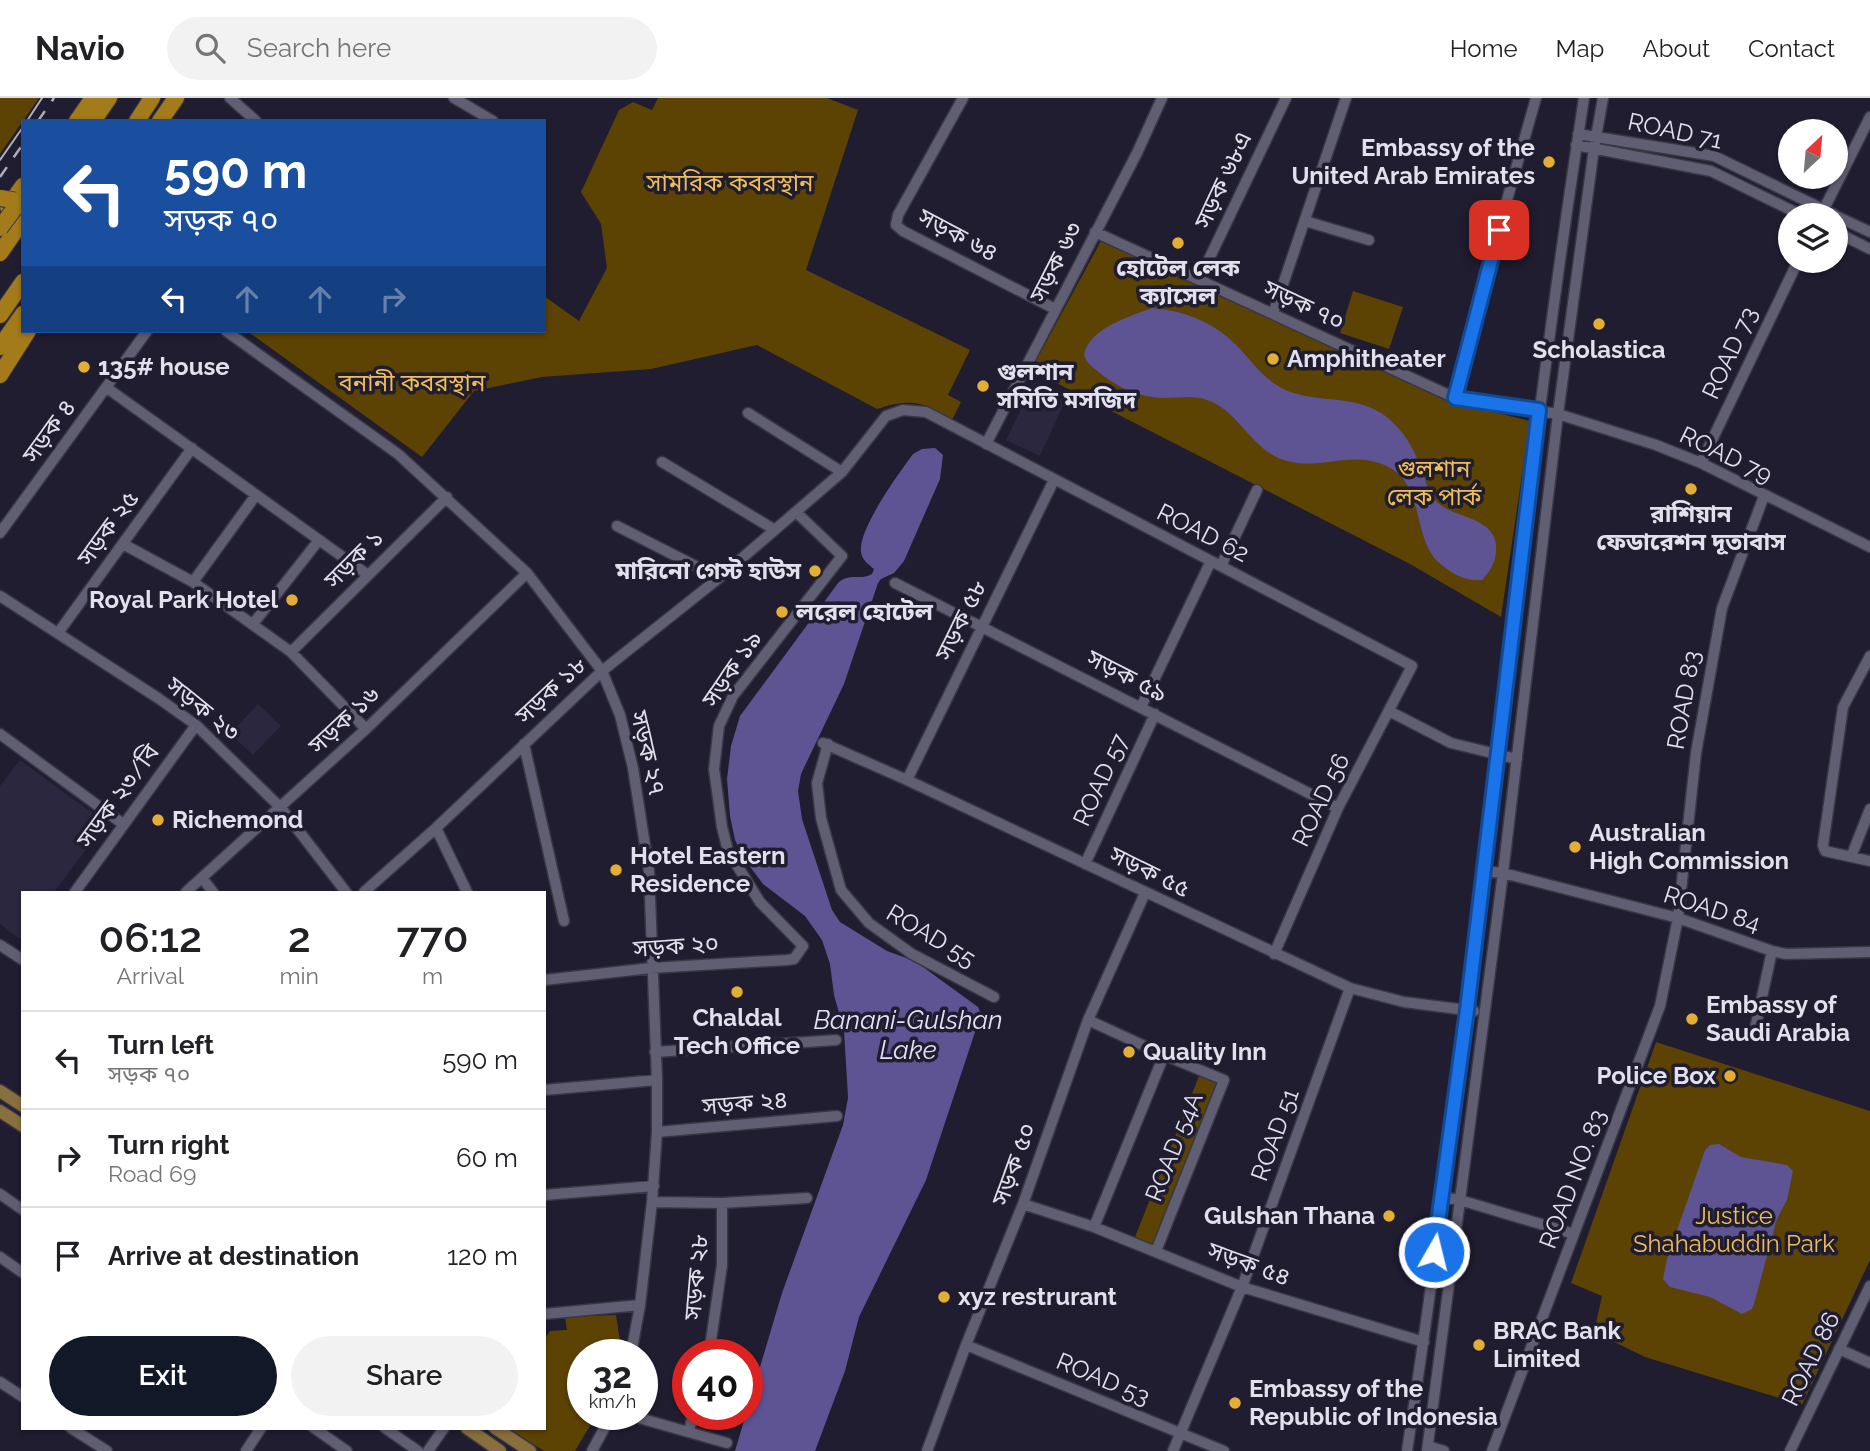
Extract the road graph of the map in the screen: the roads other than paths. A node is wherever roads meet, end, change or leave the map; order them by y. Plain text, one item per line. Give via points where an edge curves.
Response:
1 (85, 98) edge
2 (93, 98) edge
3 (109, 98) edge
4 (138, 98) edge
5 (152, 98) edge
6 (176, 98) edge
7 (230, 98) edge
8 (454, 98) edge
9 (963, 98) edge
10 (1162, 98) edge
11 (1286, 98) edge
12 (1346, 98) edge
13 (1536, 98) edge
14 (1584, 98) edge
15 (1603, 98) edge
16 (1870, 117) edge
17 (71, 119) edge
18 (78, 119) edge
19 (94, 119) edge
20 (132, 119) edge
21 (138, 119) edge
22 (161, 119) edge
23 (254, 119) edge
24 (490, 119) edge
25 (1577, 140) junction
26 (1595, 143) junction
27 (21, 189) edge
28 (0, 198) edge
29 (21, 200) edge
30 (21, 202) edge
31 (1803, 203) edge
32 (1827, 203) edge
33 (1778, 204) edge
34 (0, 218) edge
35 (1305, 221) junction
36 (1848, 222) edge
37 (21, 223) edge
38 (0, 229) edge
39 (1095, 232) junction
40 (1870, 232) edge
41 (1848, 238) edge
42 (1369, 240) dead end
43 (1870, 249) edge
44 (0, 253) edge
45 (1792, 273) edge
46 (1199, 280) junction
47 (21, 285) edge
48 (1055, 309) junction
49 (1273, 314) junction
50 (0, 315) edge
51 (21, 317) edge
52 (27, 333) edge
53 (146, 333) edge
54 (229, 333) edge
55 (0, 348) edge
56 (0, 375) edge
57 (107, 388) junction
58 (1455, 398) junction
59 (1539, 410) junction
60 (748, 413) dead end
61 (1558, 414) junction
62 (974, 438) joint
63 (986, 444) junction
64 (192, 448) junction
65 (662, 462) dead end
66 (1701, 463) junction
67 (842, 472) junction
68 (1054, 480) junction
69 (1257, 490) dead end
70 (256, 495) junction
71 (1765, 496) junction
72 (447, 497) junction
73 (796, 512) junction
74 (617, 526) dead end
75 (775, 530) junction
76 (0, 534) edge
77 (319, 540) junction
78 (123, 544) junction
79 (1870, 547) edge
80 (1216, 564) junction
81 (527, 573) junction
82 (368, 575) junction
83 (719, 578) junction
84 (193, 582) junction
85 (895, 583) dead end
86 (0, 596) edge
87 (253, 624) junction
88 (982, 625) junction
89 (58, 633) junction
90 (291, 652) junction
91 (1870, 656) edge
92 (1412, 666) joint
93 (602, 671) junction
94 (1141, 707) junction
95 (1389, 711) junction
96 (1155, 715) junction
97 (196, 725) junction
98 (366, 729) junction
99 (1, 738) edge
100 (825, 743) joint
101 (524, 744) junction
102 (1497, 756) junction
103 (1517, 759) junction
104 (906, 780) junction
105 (281, 808) junction
106 (1338, 808) junction
107 (1870, 809) edge
108 (123, 824) junction
109 (436, 828) junction
110 (1851, 857) junction
111 (1870, 861) edge
112 (1085, 864) junction
113 (1483, 871) junction
114 (1503, 873) junction
115 (202, 878) junction
116 (76, 891) edge
117 (187, 891) edge
118 (212, 891) edge
119 (345, 891) edge
120 (365, 891) edge
121 (467, 891) edge
122 (1145, 893) junction
123 (1678, 918) junction
124 (564, 921) dead end
125 (0, 945) edge
126 (803, 946) joint
127 (1772, 951) junction
128 (1870, 952) edge
129 (1274, 954) junction
130 (21, 959) edge
131 (651, 968) junction
132 (546, 980) edge
133 (1350, 988) junction
134 (994, 997) dead end
135 (1467, 1010) junction
136 (1484, 1013) junction
137 (1088, 1020) junction
138 (1755, 1029) dead end
139 (836, 1040) dead end
140 (655, 1052) junction
141 (1164, 1055) junction
142 (657, 1080) junction
143 (546, 1090) edge
144 (0, 1091) edge
145 (21, 1105) edge
146 (0, 1111) edge
147 (836, 1116) dead end
148 (21, 1125) edge
149 (657, 1132) junction
150 (654, 1186) junction
151 (0, 1194) edge
152 (546, 1195) edge
153 (1442, 1197) junction
154 (807, 1198) dead end
155 (1460, 1200) junction
156 (652, 1202) junction
157 (722, 1203) junction
158 (1023, 1204) junction
159 (21, 1209) edge
160 (1094, 1227) junction
161 (1574, 1234) junction
162 (1156, 1251) junction
163 (0, 1257) edge
164 (21, 1272) edge
165 (1870, 1286) edge
166 (1242, 1287) junction
167 (640, 1304) junction
168 (546, 1314) edge
169 (634, 1339) edge
170 (711, 1339) edge
171 (1424, 1342) junction
172 (966, 1345) junction
173 (1839, 1349) junction
174 (1870, 1363) edge
175 (0, 1382) edge
176 (21, 1396) edge
177 (658, 1423) edge
178 (74, 1430) edge
179 (317, 1430) edge
180 (388, 1430) edge
181 (443, 1430) edge
182 (470, 1430) edge
183 (498, 1430) edge
184 (603, 1430) edge
185 (259, 1431) edge
186 (689, 1432) joint
187 (1180, 1434) junction
188 (727, 1443) dead end
189 (1427, 1448) edge
190 (107, 1451) edge
191 (246, 1451) edge
192 (348, 1451) edge
193 (418, 1451) edge
194 (428, 1451) edge
195 (500, 1451) edge
196 (530, 1451) edge
197 (592, 1451) edge
198 (927, 1451) edge
199 (1173, 1451) edge
200 (1224, 1451) edge
201 (1408, 1451) edge
202 (1444, 1451) edge
203 (1492, 1451) edge
204 (1790, 1451) edge

1 - 17 highway
2 - 18 highway
3 - 19 highway
4 - 20 highway
5 - 21 highway
6 - 22 highway
7 - 23 street
8 - 24 street
9 - 48 street, সড়ক ৬৪ via 896,225
10 - 39 street, সড়ক ৬৩
11 - 46 street, সড়ক ৬৮এ
12 - 35 street
13 - 58 street
14 - 25 street
15 - 26 street
16 - 32 street
25 - 26 street, ROAD 71
25 - 59 street
26 - 31 street, ROAD 71 via 1714,156
26 - 33 street, ROAD 71 via 1711,171
26 - 61 street
27 - 34 highway
28 - 30 highway, bridge
29 - 38 highway, bridge
35 - 42 street
35 - 49 street
36 - 40 street, ROAD 71
37 - 44 highway
39 - 46 street, সড়ক ৭০
39 - 48 street, সড়ক ৬৩
41 - 43 street
45 - 66 street, ROAD 73
46 - 49 street, সড়ক ৭০
47 - 50 highway
48 - 63 street, সড়ক ৬৩
49 - 58 street, সড়ক ৭০
51 - 55 highway
52 - 56 highway
53 - 57 street, সড়ক ৪
54 - 72 street, সড়ক ২৭ via 398,454
57 - 64 street
57 - 76 street, সড়ক ৪
58 - 59 street, সড়ক ৭০
59 - 61 street, ROAD 79
59 - 102 street
60 - 67 street
61 - 66 street, ROAD 79
61 - 103 street
62 - 63 street, ROAD 62
62 - 67 street, সড়ক ১৮ via 926,412 903,410 886,416
63 - 68 street, ROAD 62
64 - 70 street
64 - 78 street, সড়ক ২৫
65 - 75 street
66 - 71 street, ROAD 79
67 - 73 street, সড়ক ১৮
68 - 80 street, ROAD 62
68 - 88 street, সড়ক ৫৮
69 - 80 street
70 - 77 street
70 - 84 street
71 - 79 street, ROAD 79
71 - 123 street, ROAD 83 via 1723,608 1696,753
72 - 81 street, সড়ক ২৭
72 - 82 street, সড়ক ১
73 - 75 street, সড়ক ১৮
73 - 126 street, সড়ক ১৯ via 842,556 733,696 719,726 714,769 728,851 760,902
74 - 83 street
75 - 83 street, সড়ক ১৮
77 - 82 street
77 - 87 street
78 - 84 street
78 - 89 street, সড়ক ২৫
80 - 92 street, ROAD 62
80 - 94 street
81 - 93 street, সড়ক ২৭
81 - 98 street, সড়ক ১৬
82 - 90 street, সড়ক ১
83 - 93 street, সড়ক ১৮
84 - 87 street
85 - 88 street, সড়ক ৫৯
86 - 89 street, সড়ক ২৩
87 - 90 street
88 - 94 street, সড়ক ৫৯
88 - 104 street, সড়ক ৫৮
89 - 97 street, সড়ক ২৩
90 - 98 street
91 - 110 street via 1843,707 1823,845 1825,851
92 - 95 street, ROAD 56
93 - 101 street, সড়ক ১৮
93 - 131 street, সড়ক ২৭ via 620,715 640,812 649,871
94 - 96 street, সড়ক ৫৯
95 - 102 street via 1451,743
95 - 106 street, ROAD 56
96 - 106 street, সড়ক ৫৯
96 - 112 street, ROAD 57
97 - 105 street, সড়ক ২৩
97 - 108 street, সড়ক ২৩/বি
98 - 105 street, সড়ক ১৬
99 - 108 street
100 - 104 street, সড়ক ৫৫
100 - 134 street, ROAD 55 via 817,783 821,818 841,890 869,923 912,954
101 - 109 street, সড়ক ১৮
101 - 124 street
102 - 103 street
102 - 113 street
103 - 114 street
104 - 112 street, সড়ক ৫৫
105 - 115 street, সড়ক ১৬
105 - 119 street, সড়ক ২৩
106 - 129 street, ROAD 56
107 - 110 street
108 - 116 street, সড়ক ২৩/বি
109 - 120 street, সড়ক ১৮
109 - 121 street
110 - 111 street
112 - 122 street, সড়ক ৫৫
113 - 114 street, ROAD 84
113 - 135 street
114 - 123 street, ROAD 84
114 - 136 street
115 - 117 street, সড়ক ১৬
115 - 118 street
122 - 129 street, সড়ক ৫৫
122 - 137 street, সড়ক ৫০
123 - 127 street, ROAD 84
123 - 161 street, ROAD NO. 83 via 1660,1006
125 - 130 street
126 - 131 street, সড়ক ২০ via 787,960
127 - 128 street, ROAD 84
127 - 138 street
129 - 133 street, সড়ক ৫৫
131 - 132 street, সড়ক ২০
131 - 140 street, সড়ক ২৭
133 - 135 street, সড়ক ৫৫ via 1404,1002
133 - 166 street, ROAD 51
135 - 136 street
135 - 153 street
136 - 155 street
137 - 141 street, ROAD 54A
137 - 158 street, সড়ক ৫০
139 - 140 street
140 - 142 street, সড়ক ২৭
141 - 160 street, ROAD 54A
141 - 162 street, ROAD 54A via 1224,1080
142 - 143 street
142 - 149 street, সড়ক ২৭
144 - 145 main road
146 - 148 main road
147 - 149 street, সড়ক ২৪
149 - 150 street, সড়ক ২৭
150 - 152 street
150 - 156 street, সড়ক ২৭
151 - 159 street
153 - 155 street
153 - 171 street
154 - 157 street, সড়ক ২৮
155 - 161 street
155 - 189 street
156 - 157 street, সড়ক ২৮
156 - 167 street, সড়ক ২৭
157 - 170 street, সড়ক ২৮ via 722,1265
158 - 160 street, সড়ক ৫৪
158 - 172 street, সড়ক ৫০
160 - 162 street, সড়ক ৫৪
161 - 203 street, ROAD NO. 83
162 - 166 street, সড়ক ৫৪
163 - 164 street
165 - 173 street, ROAD 86
166 - 171 street, সড়ক ৫৪
166 - 187 street, ROAD 51
167 - 168 street
167 - 169 street, সড়ক ২৭
171 - 201 street
172 - 187 street, ROAD 53
172 - 198 street, সড়ক ৫০
173 - 174 street
173 - 204 street, ROAD 86
175 - 176 street
177 - 186 street
178 - 190 street
179 - 192 street
180 - 193 street
181 - 194 street
182 - 195 main road
183 - 196 main road
184 - 197 street
185 - 191 street
186 - 188 street
187 - 199 street, ROAD 51
187 - 200 street, ROAD 53
189 - 202 street

